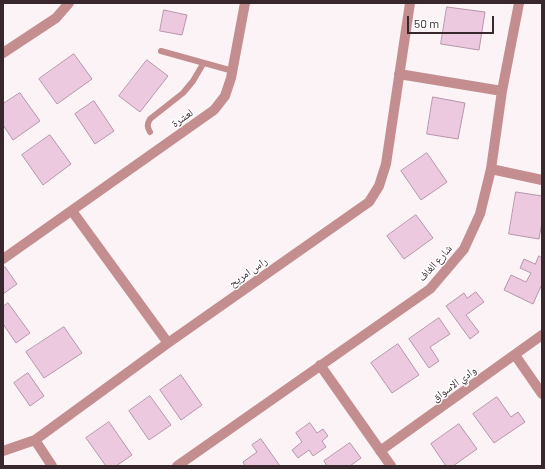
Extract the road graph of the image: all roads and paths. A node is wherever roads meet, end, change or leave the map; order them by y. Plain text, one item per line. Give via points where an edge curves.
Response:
1 (69, 3) edge
2 (245, 3) edge
3 (410, 3) edge
4 (519, 3) edge
5 (161, 51) dead end
6 (3, 54) edge
7 (203, 64) junction
8 (232, 71) junction
9 (399, 74) junction
10 (502, 91) junction
11 (150, 132) dead end
12 (490, 169) junction
13 (542, 180) edge
14 (72, 211) junction
15 (3, 259) edge
16 (542, 335) edge
17 (168, 344) junction
18 (515, 355) junction
19 (320, 365) junction
20 (542, 394) edge
21 (35, 440) junction
22 (3, 451) edge
23 (380, 451) junction
24 (182, 465) edge
25 (52, 466) edge
26 (390, 466) edge

1 - 6 street via 56,18
2 - 8 street, لعشرة
3 - 9 street, راس امريح
4 - 10 street, شارع الغاف
5 - 7 lane
7 - 8 lane
7 - 11 lane via 183,93 150,119 147,128
8 - 14 street, لعشرة via 225,96 214,110
9 - 10 street
9 - 17 street, راس امريح via 386,164 379,186 369,202
10 - 12 street, شارع الغاف
12 - 13 street
12 - 19 street, شارع الغاف via 480,214 464,249 430,289
14 - 15 street, لعشرة
14 - 17 street
16 - 18 street, وادي الاسواق
17 - 21 street, راس امريح
18 - 20 street
18 - 23 street, وادي الاسواق
19 - 23 street
19 - 24 street, شارع الغاف
21 - 22 street, راس امريح
21 - 25 street
23 - 26 street

